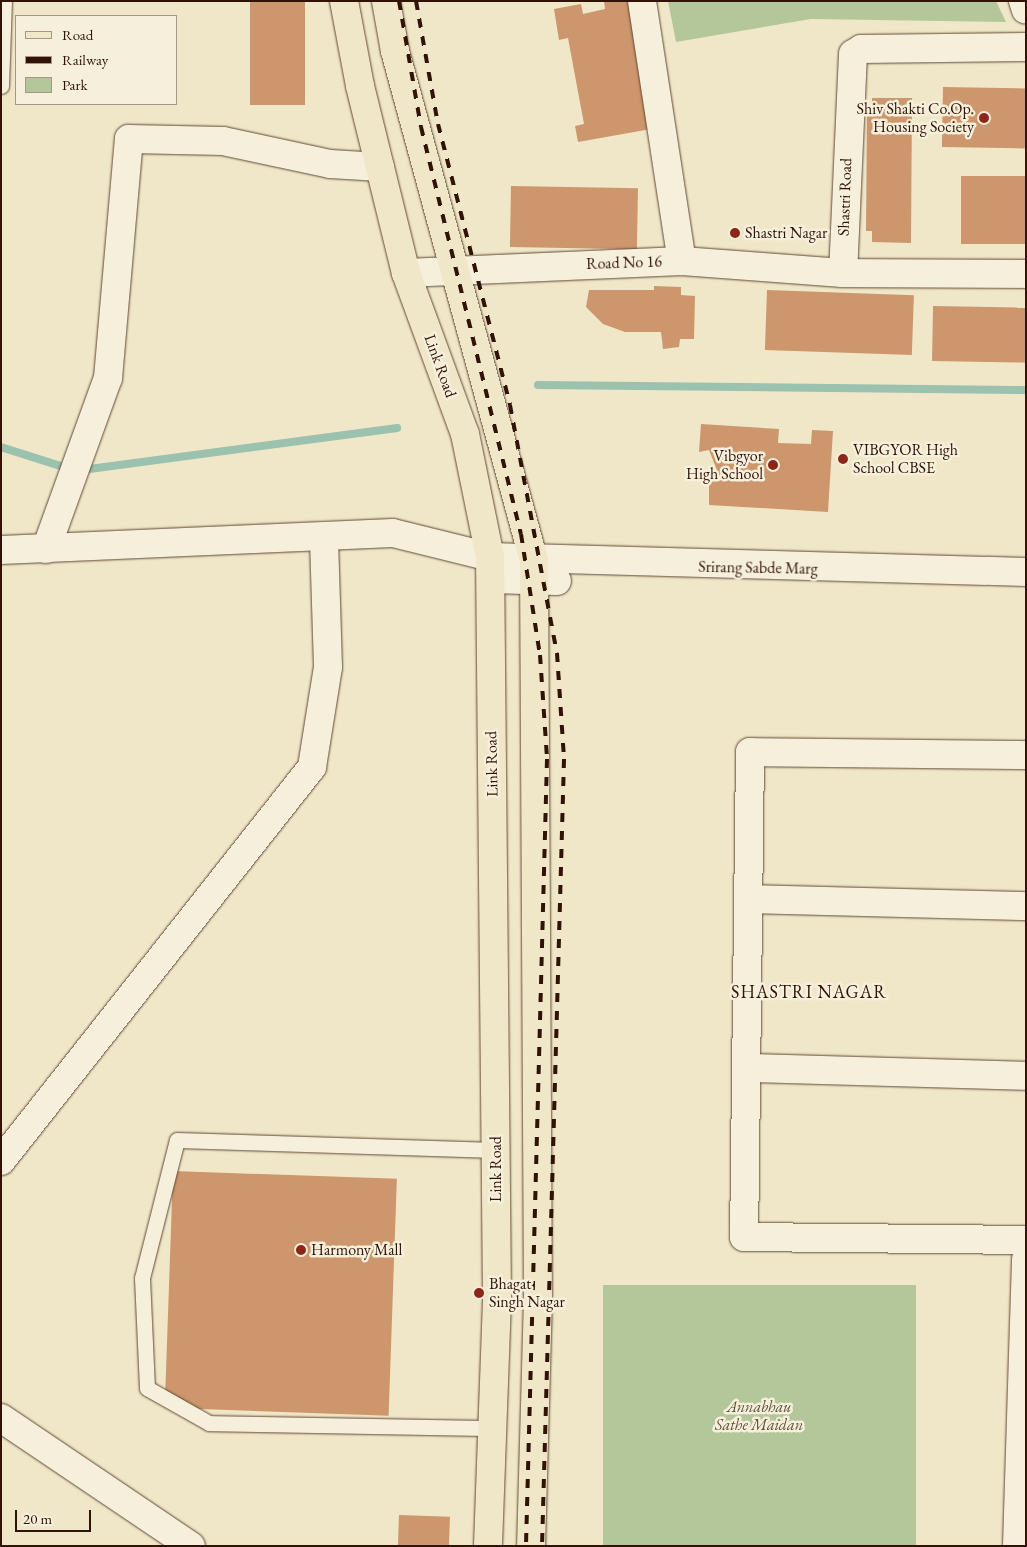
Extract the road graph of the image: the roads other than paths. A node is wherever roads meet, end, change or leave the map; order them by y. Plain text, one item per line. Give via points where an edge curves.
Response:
1 (4, 1) edge
2 (344, 1) edge
3 (386, 1) edge
4 (642, 1) edge
5 (1023, 1) edge
6 (1026, 10) edge
7 (1026, 47) edge
8 (1, 86) edge
9 (380, 167) junction
10 (682, 261) junction
11 (454, 269) junction
12 (406, 273) junction
13 (843, 273) junction
14 (1026, 274) edge
15 (324, 539) junction
16 (46, 549) junction
17 (1, 550) edge
18 (490, 568) junction
19 (534, 571) junction
20 (1026, 572) edge
21 (690, 576) junction
22 (1026, 590) edge
23 (1026, 755) edge
24 (751, 899) junction
25 (1026, 906) edge
26 (748, 1068) junction
27 (1026, 1076) edge
28 (496, 1150) junction
29 (1, 1161) edge
30 (1026, 1240) edge
31 (1026, 1259) edge
32 (1, 1418) edge
33 (492, 1428) junction
34 (191, 1546) edge
35 (488, 1546) edge
36 (531, 1546) edge
37 (1016, 1546) edge

1 - 8 lane
2 - 9 main road, Link Road
3 - 11 main road via 395,51
4 - 10 street
5 - 6 street
7 - 13 street, Shastri Road via 860,49 852,54
9 - 12 main road, Link Road
9 - 16 street via 330,164 223,141 129,139 108,378
10 - 11 street, Road No 16
10 - 13 street, Road No 16
11 - 12 street, Road No 16
11 - 19 main road
12 - 18 main road, Link Road via 465,434
13 - 14 street
15 - 16 street
15 - 18 street via 392,533
15 - 29 street via 328,667 312,767
16 - 17 street
18 - 19 street
18 - 28 main road, Link Road
19 - 21 street
19 - 36 main road via 538,1298
20 - 21 street, Srirang Sabde Marg
21 - 22 street
23 - 24 street via 750,752
24 - 25 street
24 - 26 street
26 - 27 street
26 - 30 street via 744,1237
28 - 33 main road, Link Road
28 - 33 lane via 177,1140 142,1278 147,1388 209,1423
31 - 37 street
32 - 34 street
33 - 35 main road, Link Road

